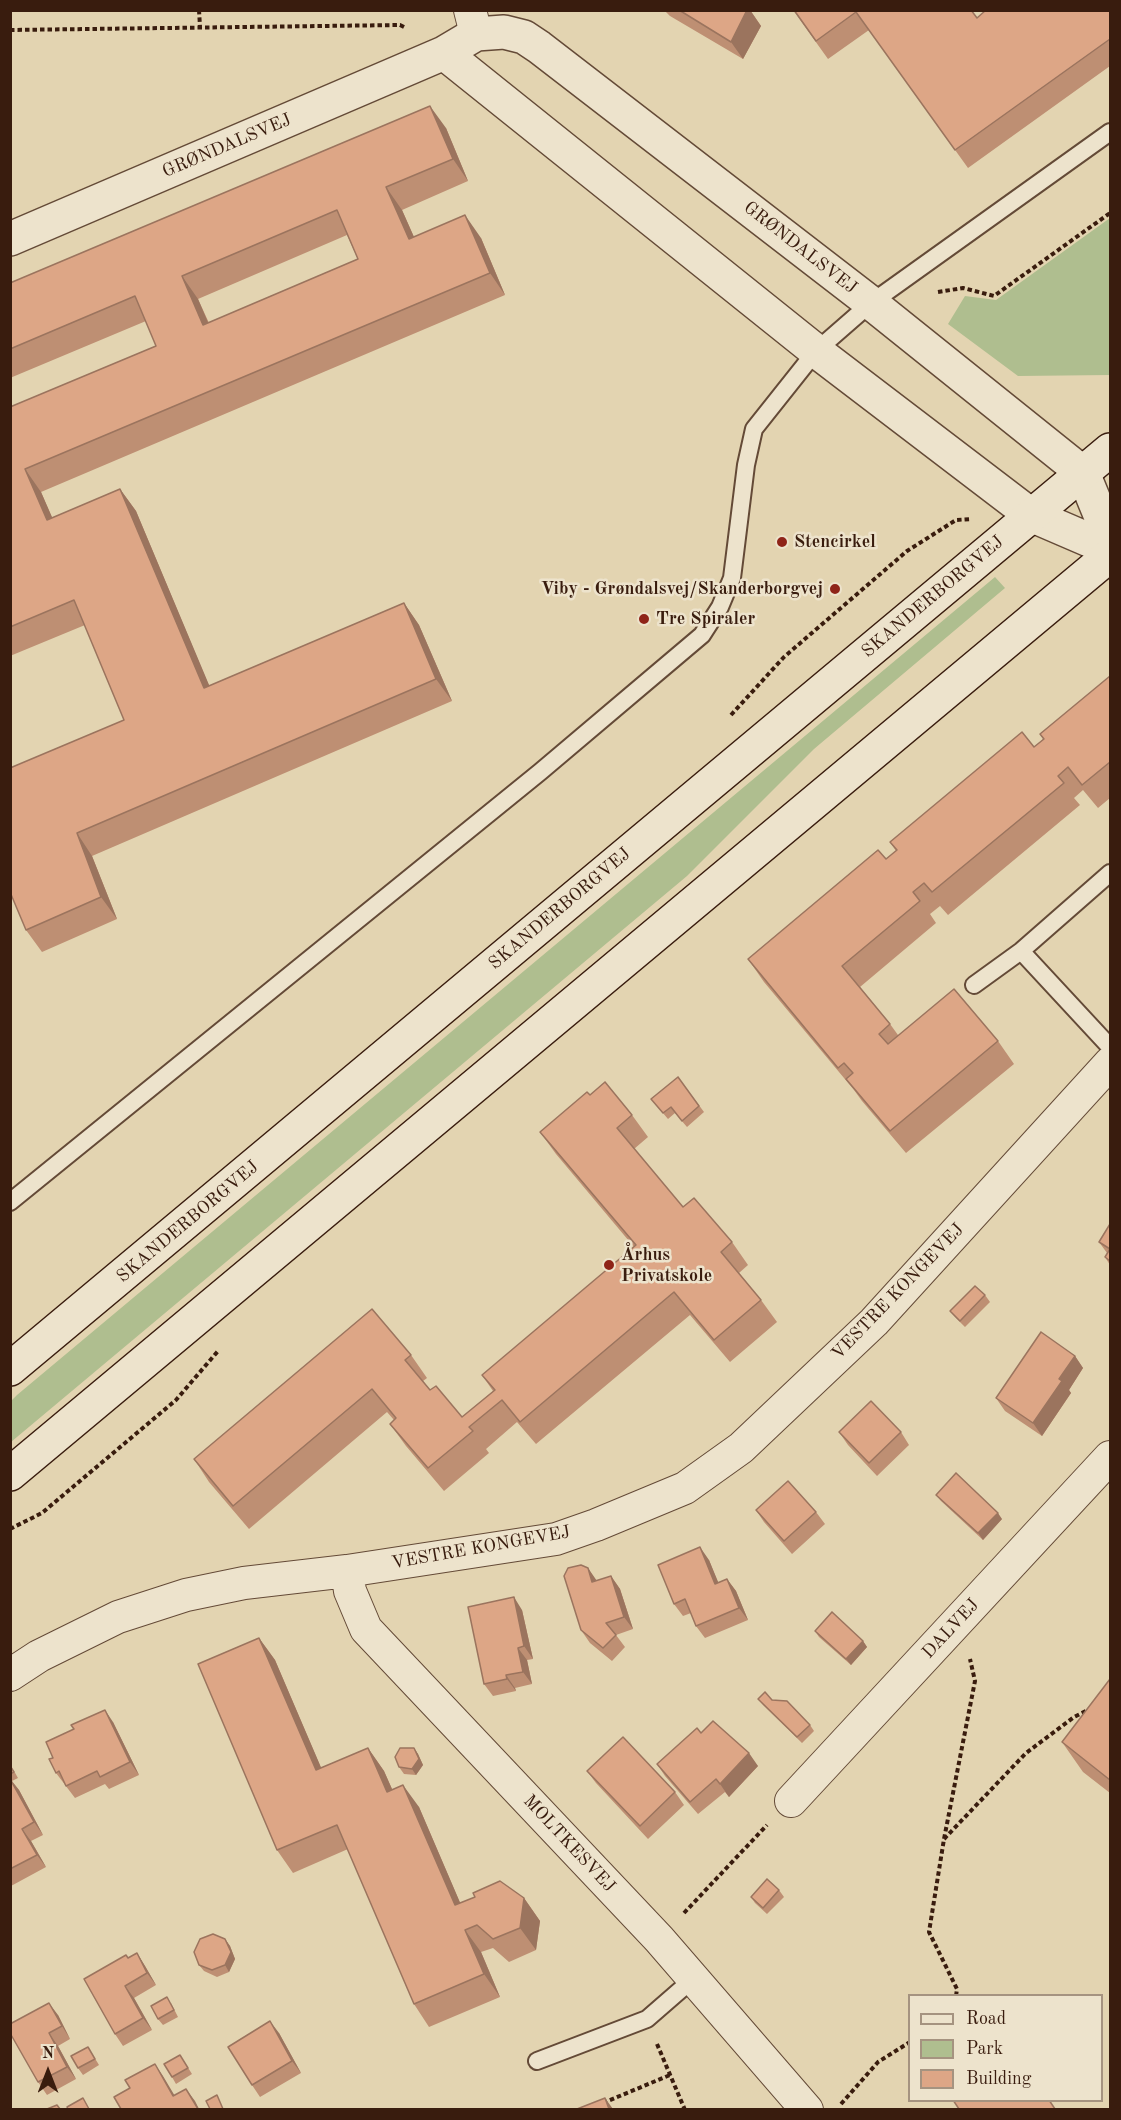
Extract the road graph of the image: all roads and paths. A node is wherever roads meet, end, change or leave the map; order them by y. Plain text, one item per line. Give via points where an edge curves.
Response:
1 (200, 10) edge
2 (473, 22) edge
3 (200, 27) junction
4 (10, 30) edge
5 (444, 53) junction
6 (1110, 132) edge
7 (1110, 213) edge
8 (10, 239) edge
9 (928, 294) dead end
10 (871, 303) junction
11 (816, 351) junction
12 (1110, 450) edge
13 (1083, 473) junction
14 (1031, 514) junction
15 (1110, 539) edge
16 (1110, 549) edge
17 (1110, 555) edge
18 (1110, 873) edge
19 (1021, 951) junction
20 (974, 984) dead end
21 (1110, 1047) edge
22 (1110, 1063) edge
23 (10, 1202) edge
24 (219, 1350) dead end
25 (10, 1369) edge
26 (1110, 1457) edge
27 (10, 1474) edge
28 (10, 1530) edge
29 (347, 1571) junction
30 (952, 1629) junction
31 (10, 1675) edge
32 (1092, 1707) edge
33 (791, 1801) joint
34 (944, 1839) junction
35 (659, 1939) junction
36 (693, 1979) junction
37 (956, 1994) edge
38 (647, 2019) junction
39 (908, 2043) edge
40 (537, 2061) dead end
41 (670, 2075) junction
42 (598, 2105) edge
43 (685, 2109) edge
44 (807, 2109) edge
45 (836, 2109) edge

1 - 3 path
2 - 5 main road, GRØNDALSVEJ
2 - 10 main road, GRØNDALSVEJ via 539,46
3 - 4 path
3 - 5 path via 400,25
5 - 8 main road, GRØNDALSVEJ
5 - 11 main road
6 - 10 lane
7 - 9 path via 994,296 963,288
10 - 11 lane
10 - 13 main road, GRØNDALSVEJ
11 - 14 main road
11 - 23 lane via 754,429 732,578 702,635 540,772
12 - 13 main road, SKANDERBORGVEJ
13 - 14 main road, SKANDERBORGVEJ
13 - 15 main road, GRØNDALSVEJ
14 - 16 main road
14 - 25 main road, SKANDERBORGVEJ
17 - 27 main road
18 - 19 lane
19 - 20 lane
19 - 21 lane
22 - 29 street, VESTRE KONGEVEJ via 874,1322 741,1448 686,1488 556,1539
24 - 28 path via 176,1400 42,1513
26 - 30 street, DALVEJ
29 - 31 street, VESTRE KONGEVEJ via 244,1583 186,1595 118,1617 39,1656
29 - 35 street, MOLTKESVEJ via 350,1590 366,1629
30 - 33 street, DALVEJ
30 - 34 path via 969,1651 975,1681
32 - 34 path via 1026,1753
33 - 35 path
34 - 37 path via 929,1932
35 - 36 street, MOLTKESVEJ
36 - 38 lane
36 - 44 street, MOLTKESVEJ
38 - 40 lane
38 - 41 path
39 - 45 path via 878,2062
41 - 42 path
41 - 43 path

